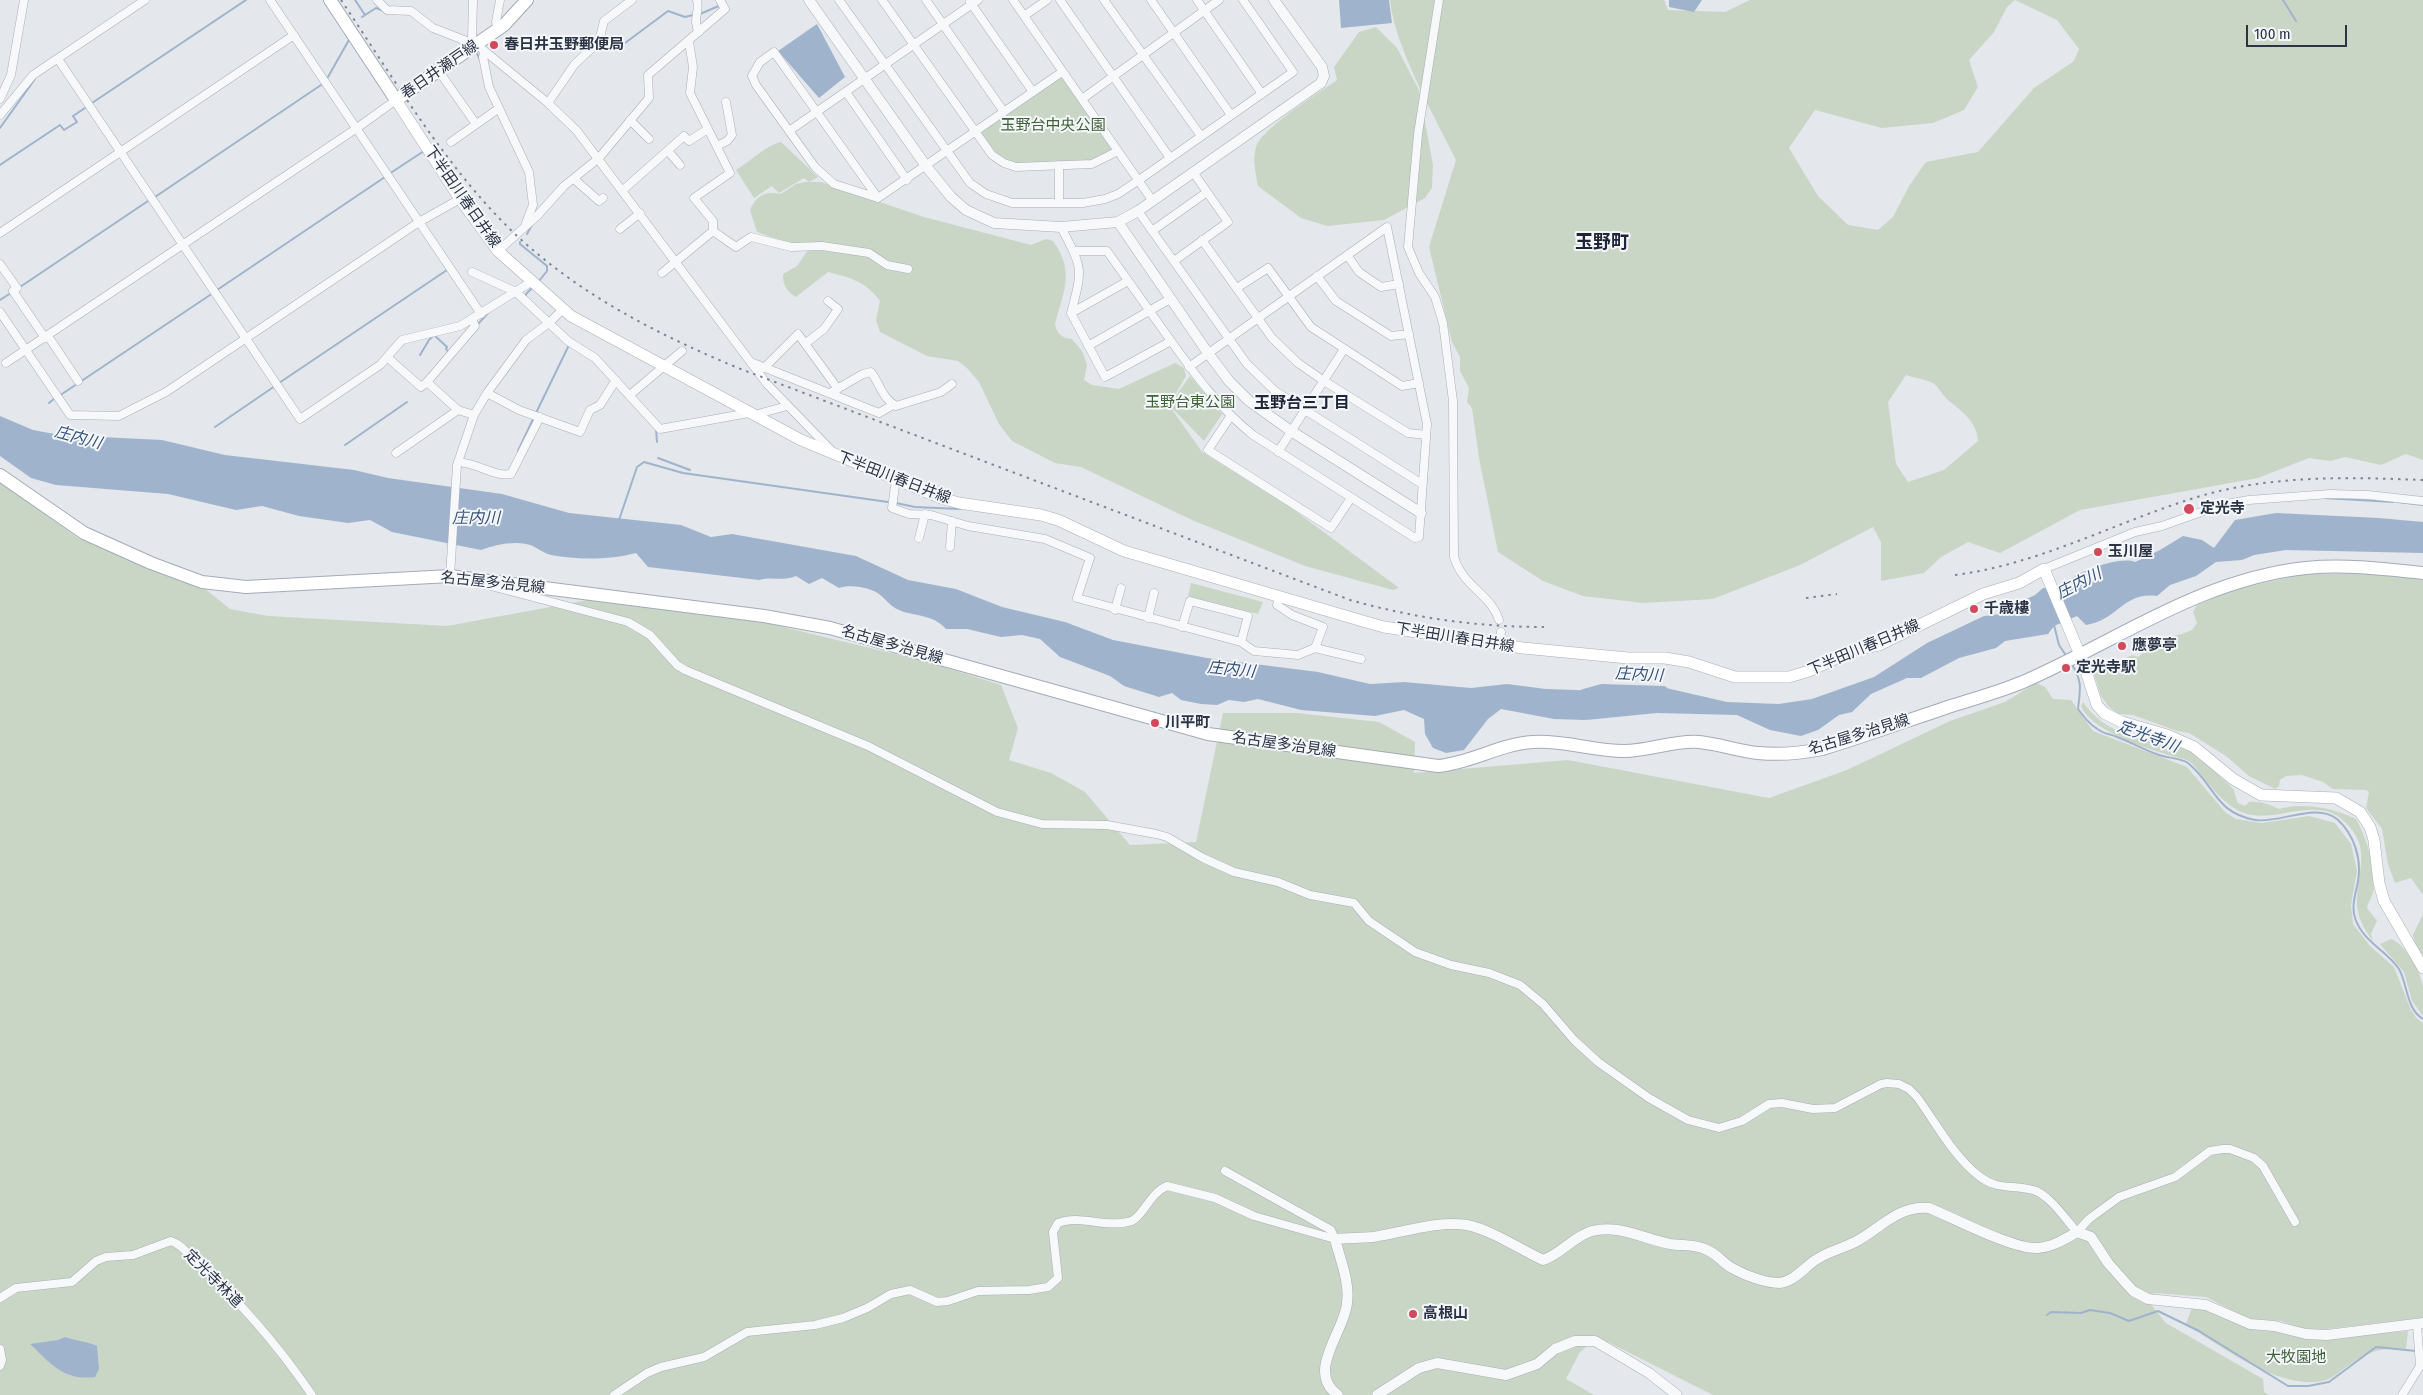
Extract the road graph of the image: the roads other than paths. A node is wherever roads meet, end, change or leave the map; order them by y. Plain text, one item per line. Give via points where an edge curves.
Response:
1 (24, 0) edge
2 (145, 0) edge
3 (270, 0) edge
4 (330, 0) edge
5 (377, 0) edge
6 (473, 0) edge
7 (500, 0) edge
8 (527, 0) edge
9 (632, 0) edge
10 (697, 0) edge
11 (720, 0) edge
12 (810, 0) edge
13 (839, 0) edge
14 (882, 0) edge
15 (926, 0) edge
16 (1013, 0) edge
17 (1047, 0) edge
18 (1060, 0) edge
19 (1104, 0) edge
20 (1151, 0) edge
21 (1197, 0) edge
22 (1219, 0) edge
23 (1243, 0) edge
24 (1274, 0) edge
25 (1439, 0) edge
26 (973, 1) edge
27 (1204, 10) junction
28 (1024, 16) junction
29 (943, 24) junction
30 (498, 29) junction
31 (699, 32) junction
32 (1173, 32) junction
33 (294, 35) junction
34 (689, 42) junction
35 (914, 45) junction
36 (477, 48) junction
37 (1143, 54) junction
38 (58, 59) junction
39 (884, 65) junction
40 (438, 70) junction
41 (1062, 72) junction
42 (1113, 76) junction
43 (865, 79) junction
44 (846, 92) junction
45 (1033, 92) junction
46 (1262, 94) junction
47 (1082, 99) junction
48 (0, 100) edge
49 (396, 100) junction
50 (726, 102) dead end
51 (548, 103) junction
52 (498, 109) junction
53 (817, 112) junction
54 (1004, 112) junction
55 (0, 115) edge
56 (1232, 115) junction
57 (630, 120) junction
58 (476, 124) junction
59 (357, 128) junction
60 (708, 130) junction
61 (789, 131) junction
62 (975, 132) junction
63 (1201, 136) junction
64 (649, 139) dead end
65 (451, 142) dead end
66 (717, 146) junction
67 (668, 151) junction
68 (1118, 151) junction
69 (120, 152) junction
70 (946, 152) junction
71 (599, 158) junction
72 (1170, 158) junction
73 (680, 165) dead end
74 (926, 166) junction
75 (1059, 166) junction
76 (1193, 172) junction
77 (574, 179) junction
78 (907, 180) junction
79 (1140, 180) junction
80 (623, 190) junction
81 (1207, 192) junction
82 (603, 198) dead end
83 (878, 198) junction
84 (460, 199) junction
85 (1152, 200) junction
86 (1059, 203) junction
87 (1138, 210) junction
88 (640, 213) junction
89 (419, 222) junction
90 (1118, 222) junction
91 (526, 224) junction
92 (1061, 227) junction
93 (620, 229) dead end
94 (713, 231) junction
95 (1152, 231) junction
96 (0, 233) edge
97 (1202, 240) junction
98 (183, 245) junction
99 (498, 251) junction
100 (1074, 251) junction
101 (1347, 255) junction
102 (1174, 260) junction
103 (676, 262) junction
104 (0, 264) edge
105 (908, 269) dead end
106 (472, 272) dead end
107 (662, 273) dead end
108 (1317, 276) junction
109 (1128, 281) junction
110 (531, 282) junction
111 (1399, 284) junction
112 (1237, 288) junction
113 (516, 292) junction
114 (1288, 297) junction
115 (1170, 299) junction
116 (828, 301) dead end
117 (562, 310) junction
118 (1149, 311) junction
119 (0, 312) edge
120 (1071, 313) junction
121 (481, 314) junction
122 (1258, 318) junction
123 (472, 319) junction
124 (549, 323) junction
125 (1409, 334) junction
126 (46, 337) junction
127 (246, 338) junction
128 (1228, 339) junction
129 (1171, 341) junction
130 (806, 343) junction
131 (1088, 346) junction
132 (1344, 349) junction
133 (26, 350) junction
134 (682, 351) dead end
135 (1208, 353) junction
136 (387, 357) junction
137 (6, 363) dead end
138 (752, 363) junction
139 (663, 367) junction
140 (1189, 367) junction
141 (764, 368) junction
142 (616, 380) junction
143 (78, 381) dead end
144 (1324, 381) junction
145 (427, 382) junction
146 (1419, 383) junction
147 (952, 384) dead end
148 (838, 389) junction
149 (487, 393) junction
150 (830, 393) junction
151 (631, 394) junction
152 (894, 405) junction
153 (787, 406) junction
154 (458, 410) junction
155 (1304, 410) junction
156 (751, 414) junction
157 (474, 415) junction
158 (540, 417) junction
159 (1230, 417) junction
160 (1291, 431) junction
161 (1426, 435) junction
162 (1278, 452) junction
163 (396, 453) dead end
164 (839, 457) junction
165 (464, 463) dead end
166 (0, 475) edge
167 (896, 479) junction
168 (1422, 484) junction
169 (1351, 498) junction
170 (2423, 501) edge
171 (1421, 513) junction
172 (925, 514) junction
173 (952, 521) junction
174 (919, 538) dead end
175 (950, 547) dead end
176 (2044, 569) junction
177 (2423, 573) edge
178 (450, 576) junction
179 (473, 578) junction
180 (1121, 588) dead end
181 (1154, 593) dead end
182 (1279, 596) junction
183 (1115, 610) junction
184 (1148, 618) junction
185 (1499, 620) dead end
186 (1182, 627) junction
187 (1501, 632) dead end
188 (1241, 642) junction
189 (1500, 645) junction
190 (1315, 648) junction
191 (2074, 655) junction
192 (1360, 659) dead end
193 (2423, 968) edge
194 (1225, 1171) dead end
195 (2295, 1222) dead end
196 (2077, 1232) junction
197 (1335, 1239) junction
198 (0, 1298) edge
199 (2420, 1324) edge
200 (0, 1349) edge
201 (0, 1366) edge
202 (623, 1387) junction
203 (312, 1395) edge
204 (614, 1395) edge
205 (629, 1395) edge
206 (1338, 1395) edge
207 (1377, 1395) edge
208 (1677, 1395) edge
209 (2402, 1395) edge

1 - 48 street via 11,75
2 - 38 street
3 - 33 street
4 - 49 main road, 春日井瀬戸線
5 - 36 street via 388,10 411,11 433,28
6 - 36 street via 472,39
7 - 30 street
8 - 30 main road, 春日井瀬戸線
9 - 51 street via 604,21 599,41 574,65
10 - 31 street
11 - 31 street via 725,9
12 - 43 street
13 - 39 street
14 - 35 street
15 - 29 street
16 - 28 street
17 - 28 street
18 - 42 street
19 - 37 street
20 - 32 street
21 - 27 street
22 - 27 street
23 - 46 street via 1293,72
24 - 76 street via 1322,67 1324,76 1321,83
25 - 185 street via 1418,134 1408,247 1419,273 1435,297 1442,323 1452,401 1454,557 1458,570 1495,609
26 - 29 street
26 - 45 street
27 - 32 street
27 - 46 street
28 - 41 street
29 - 35 street
29 - 54 street
30 - 36 main road, 春日井瀬戸線
31 - 34 street
32 - 37 street
32 - 56 street
33 - 59 street
33 - 69 street
34 - 57 street via 648,75 649,98
34 - 60 street via 693,67 690,93
35 - 39 street
35 - 62 street
36 - 40 main road, 春日井瀬戸線
36 - 51 street
36 - 52 street
37 - 42 street
37 - 63 street
38 - 55 street via 26,82
38 - 69 street
39 - 43 street
39 - 70 street
40 - 49 main road, 春日井瀬戸線
40 - 58 street
41 - 45 street
41 - 47 street
42 - 47 street
42 - 72 street
43 - 44 street
43 - 74 street
44 - 53 street
44 - 78 street
45 - 54 street
46 - 56 street
47 - 68 street
49 - 59 street
49 - 84 main road, 下半田川春日井線
50 - 66 street via 732,135
51 - 71 street
52 - 58 street
52 - 91 street via 529,172 534,205
53 - 61 street
53 - 61 street via 774,52 760,62 752,76
53 - 83 street
54 - 62 street
56 - 63 street
57 - 64 street
57 - 71 street
58 - 65 street
59 - 89 street
59 - 98 street
60 - 66 street
60 - 67 street via 689,141 684,136
61 - 83 street via 815,167 834,184
62 - 70 street
62 - 75 street via 992,155 1004,163 1016,167
63 - 72 street
66 - 94 street via 730,173 694,198 713,221
67 - 73 street
67 - 80 street
68 - 75 street via 1092,164
68 - 79 street
69 - 96 street
69 - 98 street
70 - 74 street
70 - 86 street via 970,183 986,194 1012,203
71 - 77 street
71 - 80 street
72 - 79 street
74 - 78 street
74 - 92 street via 951,198 980,219 1015,226
75 - 86 street
76 - 81 street
76 - 85 street
77 - 82 street via 599,201
77 - 91 street
78 - 83 street
79 - 85 street
79 - 86 street via 1104,199
80 - 88 street
81 - 95 street
81 - 97 street via 1228,222
84 - 89 street
84 - 99 main road, 下半田川春日井線
85 - 87 street
87 - 90 street
87 - 95 street
88 - 93 street
88 - 103 street
89 - 121 street
89 - 127 street
90 - 92 street
90 - 115 street
91 - 99 street
92 - 100 street
94 - 103 street
94 - 105 street via 736,247 751,237 791,247 822,246 869,253 887,265
95 - 102 street
97 - 102 street
97 - 112 street
98 - 126 street
98 - 127 street
99 - 110 main road, 下半田川春日井線
100 - 109 street via 1107,250
100 - 120 street via 1081,272
101 - 108 street
101 - 111 street via 1359,272 1381,287
101 - 111 street via 1387,227
102 - 128 street
103 - 107 street
103 - 138 street
104 - 126 street via 16,288 13,291
106 - 113 street
108 - 114 street
108 - 125 street via 1336,301 1391,336
109 - 118 street
109 - 120 street
110 - 113 street
110 - 117 main road, 下半田川春日井線
111 - 125 street
112 - 114 street via 1268,268
112 - 122 street
113 - 121 street
113 - 124 street
114 - 122 street
114 - 132 street via 1311,327
115 - 118 street
115 - 135 street
116 - 130 street via 838,309 824,329
117 - 124 street
117 - 139 main road, 下半田川春日井線
118 - 129 street
118 - 131 street
119 - 133 street
120 - 131 street
121 - 123 street
122 - 128 street
122 - 144 street via 1284,351
123 - 136 street via 460,326 402,340
123 - 145 street via 475,326
124 - 142 street via 568,341 595,358
124 - 149 street via 526,340
125 - 146 street
126 - 133 street
126 - 143 street
127 - 133 street via 166,392 119,416 70,415
127 - 136 street via 300,419
128 - 135 street
128 - 155 street via 1260,378
129 - 131 street via 1105,377
129 - 140 street
130 - 141 street via 798,334
130 - 148 street
132 - 144 street
132 - 146 street via 1402,386
133 - 137 street
134 - 139 street
135 - 140 street
135 - 160 street via 1249,401
136 - 145 street via 421,387
138 - 141 street
138 - 153 street
139 - 151 street
139 - 156 main road, 下半田川春日井線
140 - 159 street
141 - 150 street
142 - 151 street
142 - 158 street via 600,405 590,410 580,432
144 - 155 street
144 - 161 street via 1408,433
145 - 154 street
146 - 161 street
147 - 152 street via 941,392
148 - 150 street
148 - 152 street via 871,372 882,394
149 - 157 street
149 - 158 street
150 - 152 street via 879,413
151 - 156 street via 660,429
153 - 156 street
153 - 164 street
154 - 157 street
154 - 163 street
155 - 160 street
155 - 168 street
156 - 164 main road, 下半田川春日井線
157 - 178 street via 455,476
158 - 165 street via 511,474 503,476
159 - 162 street
159 - 169 street via 1208,450 1331,528
160 - 162 street
160 - 171 street
161 - 168 street
162 - 169 street
164 - 167 main road, 下半田川春日井線
166 - 178 main road, 名古屋多治見線 via 84,533 202,582 246,587
167 - 172 street via 892,508 909,514
167 - 182 main road, 下半田川春日井線 via 959,503 1058,520 1124,551
168 - 171 street
169 - 171 street via 1415,538 1419,536
170 - 176 street via 2338,494 2221,505 2135,532
172 - 173 street
172 - 174 street
173 - 175 street
173 - 183 street via 1045,539 1090,558 1077,598
176 - 189 main road, 下半田川春日井線 via 1879,644 1854,650 1789,677 1735,677 1665,658 1628,658
176 - 191 main road
177 - 191 main road, 名古屋多治見線 via 2339,567 2268,574 2188,600
178 - 179 main road, 名古屋多治見線
179 - 191 main road, 名古屋多治見線 via 797,621 1208,734 1438,766 1456,765 1532,742 1621,751 1700,742 1759,754 1810,752 2020,683
179 - 196 street via 495,588 628,622 650,635 685,670 868,746 997,812 1042,824 1100,824 1156,834 1234,872 1278,882 1310,895 1354,903 1369,921 1414,952 1489,973 1520,986 1543,1004 1598,1062 1649,1098 1688,1120 1708,1127 1729,1127 1769,1104 1835,1108 1881,1084 1899,1084 1918,1097 1957,1154 1979,1176 1994,1186 2038,1191
180 - 183 street
181 - 184 street
182 - 189 main road, 下半田川春日井線 via 1384,627
182 - 190 street via 1277,605 1323,628
183 - 184 street
184 - 186 street
186 - 188 street
186 - 188 street via 1190,602 1248,616
187 - 189 street
188 - 190 street via 1254,651 1298,655
190 - 192 street
191 - 193 main road via 2097,705 2111,718 2194,746 2233,779 2261,795 2336,798 2360,812 2374,840 2384,900
194 - 197 street via 1331,1230
195 - 196 street via 2263,1166 2254,1158 2223,1149 2210,1151 2175,1176 2118,1197
196 - 197 street via 2051,1245 2035,1248 2014,1244 1929,1208 1917,1207 1902,1212 1857,1241 1831,1251 1802,1273 1777,1283 1733,1269 1699,1247 1670,1244 1615,1230 1591,1231 1543,1260 1528,1250 1467,1225
196 - 199 street via 2091,1237 2133,1292 2148,1299 2206,1304 2250,1324 2306,1334 2327,1335
197 - 202 street via 1254,1216 1215,1198 1167,1186 1151,1197 1138,1216 1129,1222 1066,1220 1058,1223 1054,1232 1058,1278 1048,1287 978,1291 937,1302 910,1290 891,1294 843,1318 815,1325 747,1332 704,1357 647,1372
197 - 206 street via 1348,1302 1324,1372
198 - 203 street, 定光寺林道 via 16,1288 72,1282 96,1261 133,1255 171,1242 185,1249 251,1317 289,1361
199 - 209 street via 2419,1371
200 - 201 street
202 - 204 street
202 - 205 street
207 - 208 street via 1419,1368 1437,1363 1506,1374 1536,1364 1555,1349 1575,1341 1595,1341 1649,1373

